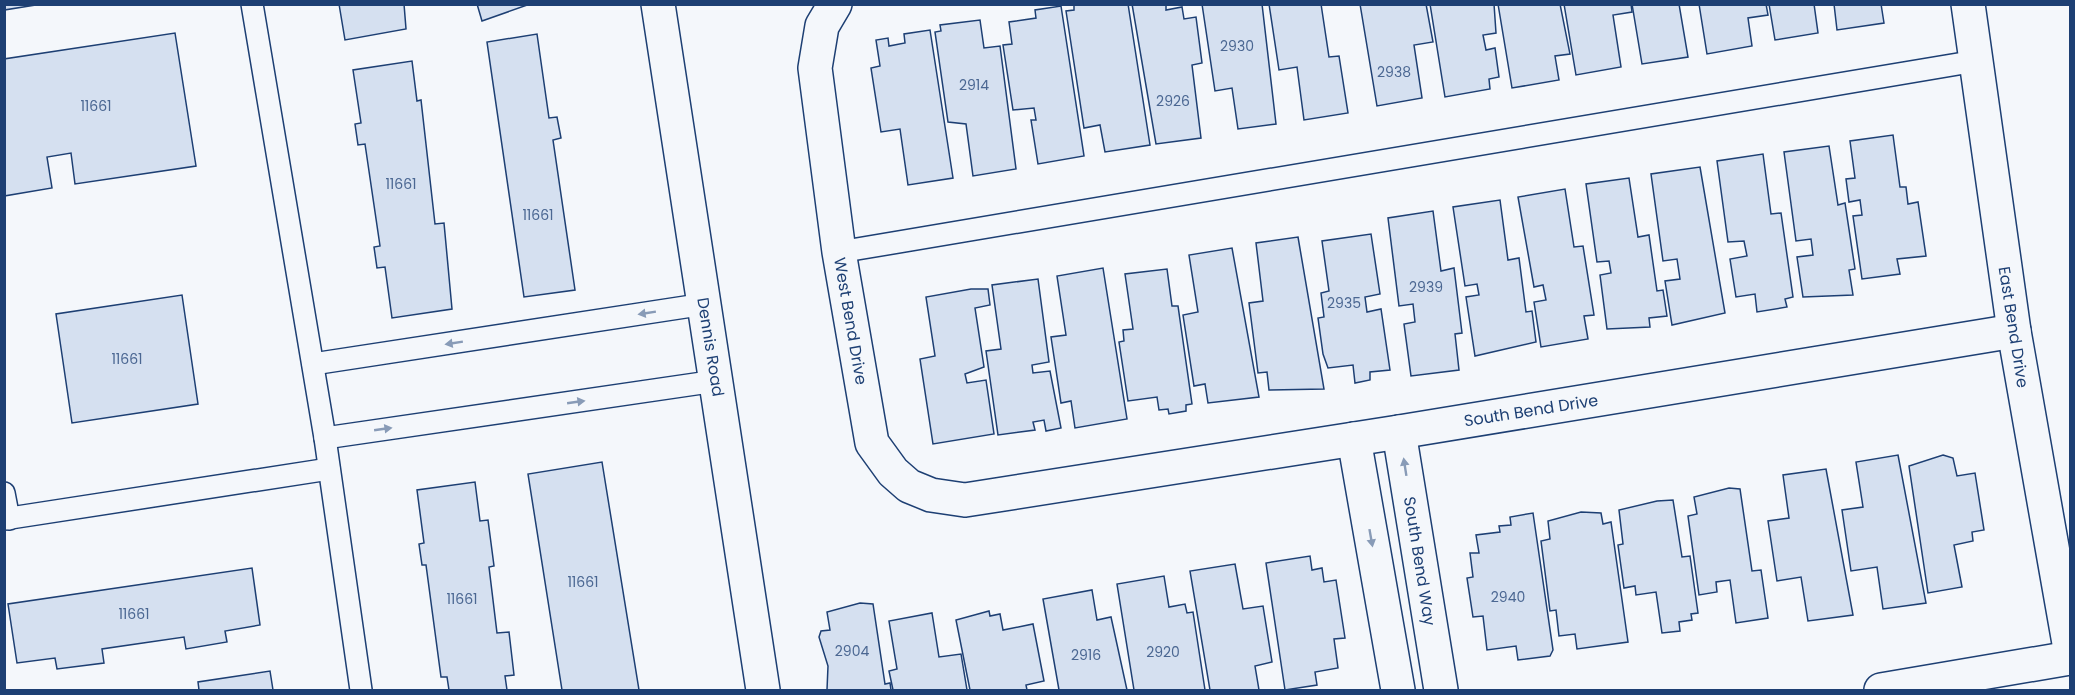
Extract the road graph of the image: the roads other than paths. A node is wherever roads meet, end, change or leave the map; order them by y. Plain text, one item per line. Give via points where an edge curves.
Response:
1 (252, 4) edge
2 (658, 4) edge
3 (835, 4) edge
4 (1968, 4) edge
5 (1976, 61) junction
6 (839, 252) junction
7 (705, 304) junction
8 (2014, 332) junction
9 (313, 364) junction
10 (716, 381) junction
11 (1399, 432) junction
12 (325, 438) junction
13 (1354, 439) junction
14 (329, 469) junction
15 (1048, 487) joint
16 (4, 493) edge
17 (7, 519) edge
18 (2070, 649) edge
19 (2070, 658) edge
20 (361, 690) edge
21 (763, 690) edge
22 (1398, 690) edge
23 (1441, 690) edge
24 (1881, 690) edge

1 - 9 lane
2 - 7 street, Dennis Road
3 - 6 street, West Bend Drive via 822,26 815,68
4 - 5 street, East Bend Drive
5 - 6 lane
5 - 8 street, East Bend Drive
6 - 15 street, West Bend Drive via 872,443 893,472 909,486 931,495 965,500
7 -> 9 lane
7 - 10 street, Dennis Road
8 - 11 street, South Bend Drive
8 - 18 street, East Bend Drive
9 - 12 lane
12 -> 10 lane
10 - 21 street, Dennis Road
11 - 13 street, South Bend Drive
23 -> 11 street, South Bend Way
12 - 14 lane
13 - 15 street, South Bend Drive
13 -> 22 street
14 - 17 lane
14 - 20 lane
16 - 17 lane
19 - 24 street

